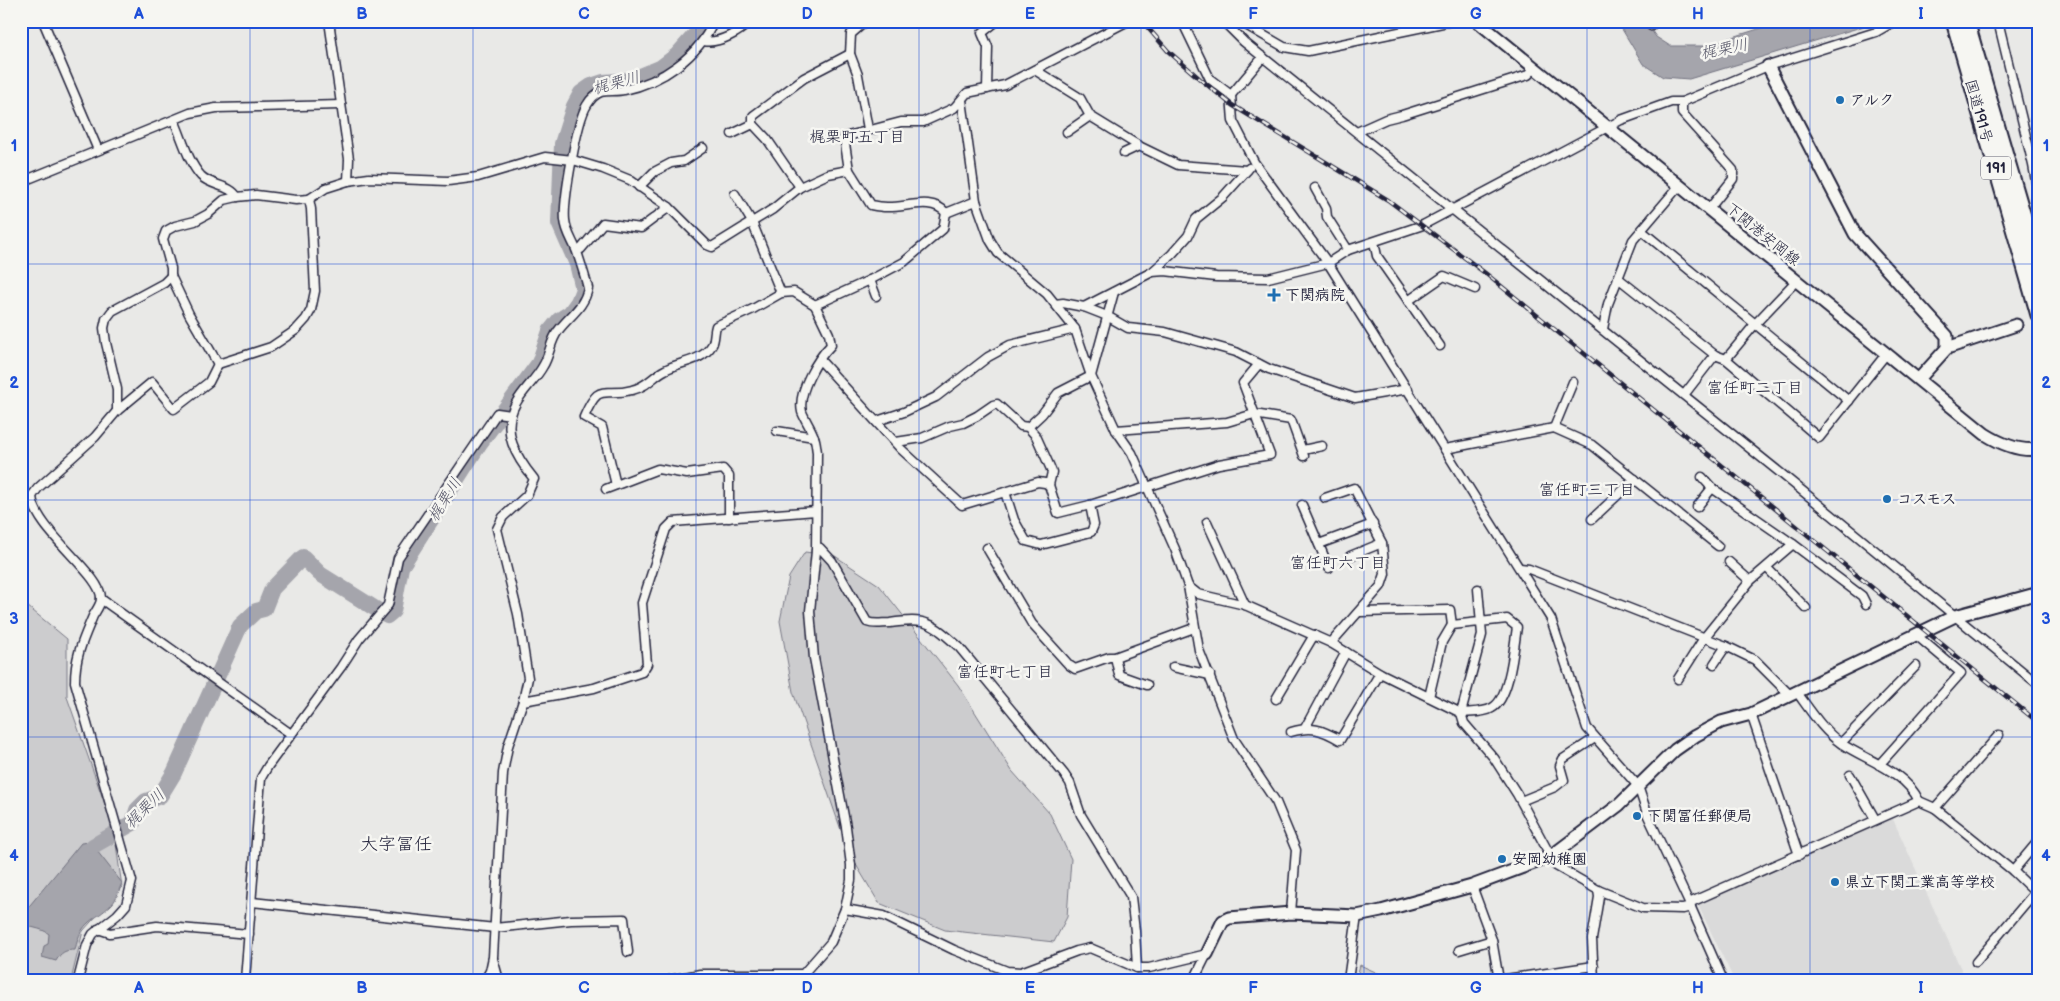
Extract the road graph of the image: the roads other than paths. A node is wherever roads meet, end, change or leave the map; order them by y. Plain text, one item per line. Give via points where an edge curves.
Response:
1 (43, 21) edge
2 (329, 21) edge
3 (714, 21) edge
4 (750, 21) edge
5 (866, 21) edge
6 (998, 21) edge
7 (1128, 21) edge
8 (1182, 21) edge
9 (1223, 21) edge
10 (1239, 21) edge
11 (1452, 21) edge
12 (1478, 21) edge
13 (1895, 21) edge
14 (1954, 21) edge
15 (1966, 21) edge
16 (1998, 21) edge
17 (704, 41) junction
18 (850, 54) junction
19 (1263, 57) junction
20 (1768, 66) junction
21 (1535, 68) junction
22 (1035, 70) junction
23 (987, 89) junction
24 (1231, 95) junction
25 (962, 100) junction
26 (1682, 102) junction
27 (341, 105) junction
28 (1090, 116) junction
29 (174, 120) junction
30 (753, 124) junction
31 (1610, 127) junction
32 (868, 129) junction
33 (1067, 132) dead end
34 (1357, 132) junction
35 (732, 134) dead end
36 (1139, 146) junction
37 (704, 148) dead end
38 (98, 150) junction
39 (1124, 153) dead end
40 (571, 160) junction
41 (1254, 162) junction
42 (849, 170) junction
43 (1247, 170) junction
44 (348, 181) junction
45 (21, 182) edge
46 (1680, 186) junction
47 (800, 187) junction
48 (639, 188) junction
49 (1315, 188) dead end
50 (735, 194) dead end
51 (237, 197) junction
52 (2039, 198) edge
53 (309, 199) junction
54 (976, 201) junction
55 (669, 206) junction
56 (1454, 209) junction
57 (1708, 209) junction
58 (946, 213) junction
59 (752, 222) junction
60 (1642, 231) junction
61 (1374, 242) junction
62 (1348, 250) junction
63 (577, 251) junction
64 (1328, 263) junction
65 (2039, 271) edge
66 (1152, 272) junction
67 (171, 276) junction
68 (1618, 278) junction
69 (870, 280) junction
70 (1797, 280) junction
71 (1476, 290) dead end
72 (781, 292) junction
73 (1114, 292) junction
74 (876, 296) dead end
75 (1408, 301) junction
76 (1056, 304) junction
77 (816, 305) junction
78 (1084, 307) junction
79 (2039, 315) edge
80 (1107, 316) junction
81 (1756, 323) junction
82 (2016, 325) dead end
83 (1600, 327) junction
84 (1075, 329) junction
85 (1440, 346) dead end
86 (1947, 348) junction
87 (1887, 353) junction
88 (1716, 355) junction
89 (1726, 359) junction
90 (820, 360) junction
91 (218, 364) junction
92 (1259, 364) junction
93 (1091, 376) junction
94 (1919, 379) junction
95 (1573, 382) dead end
96 (1408, 389) junction
97 (1684, 395) junction
98 (1849, 401) junction
99 (116, 411) junction
100 (1254, 414) junction
101 (511, 415) junction
102 (878, 421) junction
103 (1028, 427) junction
104 (1554, 428) junction
105 (777, 430) dead end
106 (1116, 430) junction
107 (814, 437) junction
108 (896, 442) junction
109 (1322, 446) dead end
110 (2039, 449) edge
111 (1444, 450) junction
112 (1702, 477) dead end
113 (1635, 479) junction
114 (616, 485) junction
115 (1048, 485) junction
116 (1147, 486) junction
117 (1712, 488) junction
118 (606, 489) dead end
119 (1006, 492) junction
120 (32, 496) junction
121 (1325, 498) dead end
122 (21, 499) edge
123 (1090, 505) junction
124 (1302, 506) dead end
125 (1697, 507) dead end
126 (816, 511) junction
127 (729, 518) junction
128 (1592, 519) dead end
129 (1207, 522) dead end
130 (1373, 524) junction
131 (1382, 543) junction
132 (1319, 544) junction
133 (1713, 544) dead end
134 (1794, 544) junction
135 (987, 548) dead end
136 (816, 551) junction
137 (1350, 556) dead end
138 (1729, 562) dead end
139 (1329, 568) dead end
140 (1520, 568) junction
141 (1767, 568) junction
142 (1750, 581) junction
143 (1188, 586) junction
144 (1478, 589) dead end
145 (2037, 594) edge
146 (101, 599) junction
147 (1866, 604) dead end
148 (1245, 605) junction
149 (1806, 608) dead end
150 (2039, 608) edge
151 (1360, 612) junction
152 (1955, 616) junction
153 (1481, 621) junction
154 (1452, 625) junction
155 (1194, 628) junction
156 (1314, 635) junction
157 (1916, 635) junction
158 (1704, 638) junction
159 (1331, 643) junction
160 (1726, 646) junction
161 (1346, 652) junction
162 (1115, 657) junction
163 (1714, 664) dead end
164 (1916, 666) dead end
165 (1174, 667) dead end
166 (1380, 673) junction
167 (1210, 675) junction
168 (1678, 679) dead end
169 (1147, 685) dead end
170 (2039, 686) edge
171 (1793, 693) junction
172 (1429, 697) junction
173 (1276, 699) dead end
174 (523, 701) junction
175 (1461, 713) junction
176 (1751, 714) junction
177 (1305, 728) junction
178 (1291, 732) dead end
179 (292, 734) junction
180 (1999, 735) dead end
181 (1595, 738) junction
182 (1841, 743) junction
183 (1879, 765) junction
184 (1850, 775) dead end
185 (1638, 786) junction
186 (1521, 801) junction
187 (1919, 801) junction
188 (1935, 808) junction
189 (1875, 819) junction
190 (2039, 840) edge
191 (1799, 855) junction
192 (1550, 857) junction
193 (2013, 871) junction
194 (1472, 886) junction
195 (1598, 890) junction
196 (2037, 894) edge
197 (252, 902) junction
198 (1690, 905) junction
199 (845, 909) junction
200 (1291, 913) junction
201 (1357, 916) junction
202 (495, 928) junction
203 (98, 930) junction
204 (249, 934) junction
205 (1492, 940) junction
206 (1460, 950) dead end
207 (628, 952) dead end
208 (1206, 954) junction
209 (493, 957) junction
210 (1976, 962) dead end
211 (1594, 966) junction
212 (1136, 968) junction
213 (1006, 971) junction
214 (1021, 972) junction
215 (2039, 977) edge
216 (78, 980) edge
217 (245, 980) edge
218 (485, 980) edge
219 (499, 980) edge
220 (670, 980) edge
221 (1006, 980) edge
222 (1024, 980) edge
223 (1194, 980) edge
224 (1348, 980) edge
225 (1499, 980) edge
226 (1594, 980) edge
227 (1723, 980) edge
228 (2035, 980) edge

1 - 38 street
2 - 27 street
3 - 17 street
4 - 17 street via 738,32
5 - 18 street via 851,34
6 - 23 street via 982,33 988,47
7 - 22 street
8 - 24 street via 1210,79
9 - 19 street
10 - 11 street via 1284,47 1308,51
12 - 21 street, 下関港安岡線
13 - 20 street via 1876,32
14 - 79 highway, 国道191号 / 191
15 - 65 highway, 国道191号 / 191
16 - 52 street
17 - 40 street via 688,58 660,78 622,91 601,92 593,97 586,106 575,136
18 - 30 street via 804,78 752,116
18 - 32 street via 858,75
19 - 24 street
19 - 34 street
20 - 26 street
20 - 86 street via 1855,234 1943,331 1947,336
21 - 31 street, 下関港安岡線
21 - 34 street via 1528,75 1386,119
22 - 23 street via 1006,85
22 - 28 street via 1080,98
23 - 25 street via 968,94
24 - 41 street via 1233,121
25 - 32 street via 954,108 923,122 901,122
25 - 54 street
26 - 31 street via 1671,102
26 - 57 street via 1682,114 1733,170 1733,179
27 - 29 street via 216,108
27 - 44 street via 350,159
28 - 33 street
28 - 36 street
29 - 38 street
29 - 51 street via 195,168 203,178 234,192
30 - 35 street
30 - 47 street
31 - 46 street, 下関港安岡線
31 - 56 street
32 - 42 street via 844,136
34 - 56 street
36 - 39 street
36 - 43 street via 1178,165
37 - 48 street via 684,161 671,162 654,172
38 - 45 street
40 - 44 street via 545,157 478,177 448,181 369,178
40 - 48 street via 618,174
40 - 63 street via 565,220
41 - 43 street
41 - 64 street
42 - 47 street via 828,174
42 - 58 street via 871,205 888,207 923,203 942,208
43 - 66 street via 1223,197 1196,219 1188,236
44 - 53 street via 333,185
46 - 57 street, 下関港安岡線
46 - 60 street
47 - 59 street
48 - 55 street
49 - 62 street via 1326,208 1327,217
50 - 59 street
51 - 53 street via 256,195
51 - 67 street via 224,200 195,221 166,231 163,239
53 - 91 street via 315,291 311,310 296,330 271,347
54 - 58 street
54 - 76 street via 998,253
55 - 59 street via 712,247
55 - 63 street via 642,228 603,223
56 - 61 street via 1423,225
56 - 83 street
57 - 70 street, 下関港安岡線
58 - 69 street via 943,229 904,262
59 - 72 street
60 - 68 street via 1633,240
60 - 81 street
61 - 62 street
61 - 75 street via 1377,256
62 - 64 street
63 - 101 street via 588,288 587,296 554,336 544,365 516,402
64 - 66 street via 1268,278
64 - 96 street
66 - 73 street
67 - 91 street
67 - 99 street via 112,311 106,319 106,343 117,389
68 - 83 street
68 - 88 street
69 - 74 street
69 - 77 street
70 - 81 street
70 - 87 street, 下関港安岡線
71 - 75 street via 1444,276
72 - 77 street via 794,292
72 - 114 street via 716,326 714,343 703,355 664,370 651,382 632,390 602,392 592,400 584,417 602,428
73 - 78 street
73 - 80 street
75 - 85 street
76 - 78 street
76 - 84 street
77 - 90 street via 831,345
78 - 80 street
80 - 92 street via 1128,328 1165,332 1236,352
80 - 93 street
81 - 89 street
81 - 98 street
82 - 86 street
83 - 97 street
84 - 93 street
84 - 102 street via 1010,345 988,356 936,397
86 - 94 street
87 - 94 street, 下関港安岡線
87 - 98 street
88 - 89 street
88 - 97 street
89 - 98 street via 1819,438
90 - 102 street
90 - 107 street via 806,382 803,394 802,410
91 - 99 street via 209,382 174,409 152,382
92 - 96 street via 1355,398
92 - 100 street via 1243,383
93 - 103 street via 1058,393
93 - 106 street
94 - 110 street, 下関港安岡線 via 1997,442 2020,449
95 - 104 street
96 - 111 street
97 - 152 street
99 - 120 street via 95,437
100 - 106 street via 1227,422
100 - 109 street via 1291,420 1303,453
100 - 116 street via 1270,454 1219,464
101 - 174 street via 512,448 534,479 527,495 503,517 497,529 527,666
101 - 179 street via 497,413 398,558 388,605 359,639
102 - 108 street
103 - 108 street via 1021,426 997,404 963,423 922,438
103 - 115 street via 1036,436 1052,472
104 - 111 street
104 - 113 street via 1592,445
105 - 107 street
106 - 116 street
107 - 126 street via 817,452
108 - 119 street via 962,505
111 - 140 street
112 - 117 street
113 - 128 street
113 - 133 street via 1687,526
114 - 118 street
114 - 127 street via 658,468 687,474 723,469 729,476
115 - 119 street via 1038,482
115 - 123 street via 1058,513
116 - 123 street
116 - 143 street
117 - 125 street
117 - 134 street
119 - 123 street via 1014,520 1026,541 1041,544 1091,532 1094,525
120 - 122 street
120 - 146 street via 36,511 98,585
121 - 130 street via 1354,488
124 - 132 street
126 - 127 street
126 - 136 street
127 - 174 street via 673,522 666,529 642,603 647,664 642,672 594,688
129 - 148 street
130 - 131 street
130 - 132 street
131 - 137 street
131 - 151 street via 1385,574 1381,586
132 - 139 street
134 - 141 street
134 - 147 street via 1862,596
135 - 162 street via 1032,624 1069,665 1076,669
136 - 199 street via 810,611 814,658 851,865
136 - 212 street via 820,548 826,552 867,622 920,620 959,647 1064,774 1082,815 1131,897
138 - 142 street
140 - 158 street
140 - 181 street via 1551,620 1587,728
141 - 142 street
141 - 149 street
142 - 158 street
143 - 148 street via 1198,594
143 - 155 street
144 - 153 street
145 - 150 street
145 - 152 street
146 - 179 street
146 - 203 street via 78,652 75,682 132,882 126,905
148 - 156 street
151 - 154 street via 1450,610
151 - 159 street
152 - 157 street
152 - 170 street
153 - 154 street
153 - 175 street via 1482,635
153 - 175 street via 1507,618 1518,627 1506,687 1492,709
154 - 172 street via 1442,642
155 - 162 street
155 - 167 street
156 - 159 street
156 - 173 street
157 - 171 street
157 - 183 street via 1961,674
158 - 160 street
158 - 168 street
159 - 161 street
160 - 163 street
160 - 171 street via 1755,660
161 - 166 street
161 - 177 street
162 - 169 street via 1120,675
164 - 182 street
165 - 167 street
166 - 172 street
166 - 177 street via 1340,740 1326,732
167 - 200 street via 1234,739 1276,802 1296,850
171 - 176 street
171 - 182 street
172 - 175 street
174 - 202 street via 503,772
175 - 186 street via 1464,723 1494,758
176 - 185 street via 1721,722 1695,736 1675,750
176 - 191 street
177 - 178 street
179 - 197 street via 261,778
180 - 188 street via 1982,760
181 - 185 street
181 - 186 street via 1563,758 1560,766 1564,780
182 - 183 street
183 - 187 street via 1898,775
184 - 189 street
185 - 192 street via 1599,821
185 - 198 street via 1648,816
186 - 192 street
187 - 188 street
187 - 189 street
188 - 193 street
189 - 191 street
190 - 193 street
191 - 198 street
192 - 194 street
192 - 195 street via 1556,866
193 - 196 street
194 - 201 street
194 - 205 street
195 - 198 street via 1643,908 1683,909
195 - 211 street via 1600,897 1592,938
196 - 210 street
197 - 202 street
197 - 204 street
198 - 227 street
199 - 213 street via 884,916
199 - 220 street via 831,942 803,974 700,974
200 - 201 street
200 - 208 street via 1229,918 1223,921
201 - 224 street
202 - 207 street via 624,918
202 - 209 street
203 - 204 street via 110,933 157,926
203 - 216 street via 87,945
204 - 217 street
205 - 206 street
205 - 225 street
208 - 212 street via 1149,968
208 - 223 street
209 - 218 street
209 - 219 street
211 - 225 street
211 - 226 street
212 - 214 street via 1090,948
213 - 214 street
213 - 221 street
214 - 222 street
215 - 228 street

